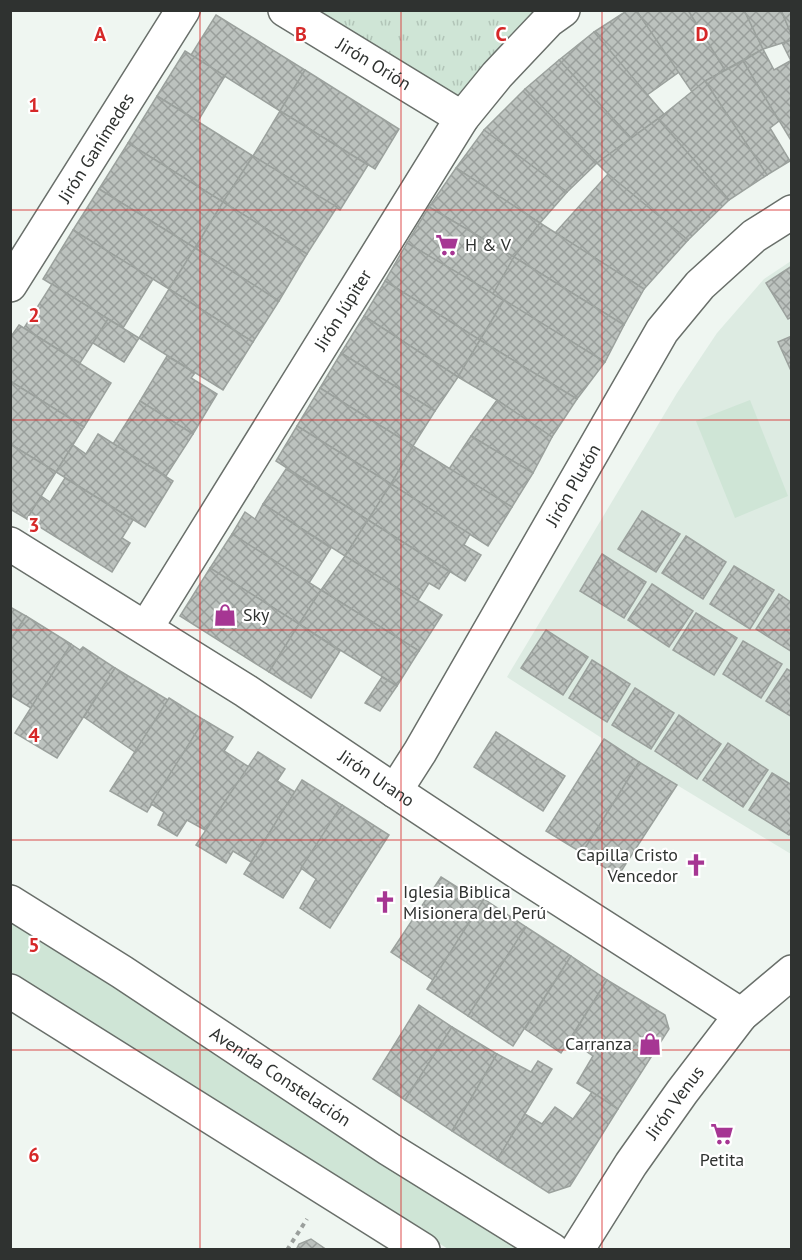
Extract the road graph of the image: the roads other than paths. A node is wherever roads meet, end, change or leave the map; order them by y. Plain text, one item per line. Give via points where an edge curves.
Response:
1 (183, 10) edge
2 (285, 10) edge
3 (563, 10) edge
4 (462, 118) junction
5 (792, 212) edge
6 (10, 285) edge
7 (10, 544) edge
8 (147, 628) junction
9 (395, 791) junction
10 (10, 902) edge
11 (792, 972) edge
12 (10, 991) edge
13 (741, 1015) junction
14 (423, 1250) edge
15 (552, 1250) edge
16 (577, 1250) edge

1 - 6 street, Jirón Ganímedes
2 - 4 street, Jirón Orión
3 - 4 street, Jirón Júpiter via 497,75
4 - 8 street, Jirón Júpiter
5 - 9 street, Jirón Plutón via 754,236 700,285 662,331
7 - 8 street, Jirón Urano
8 - 9 street, Jirón Urano
9 - 13 street, Jirón Urano
10 - 15 street, Avenida Constelación via 389,1149
11 - 13 street, Jirón Venus
12 - 14 street
13 - 16 street, Jirón Venus via 631,1164

